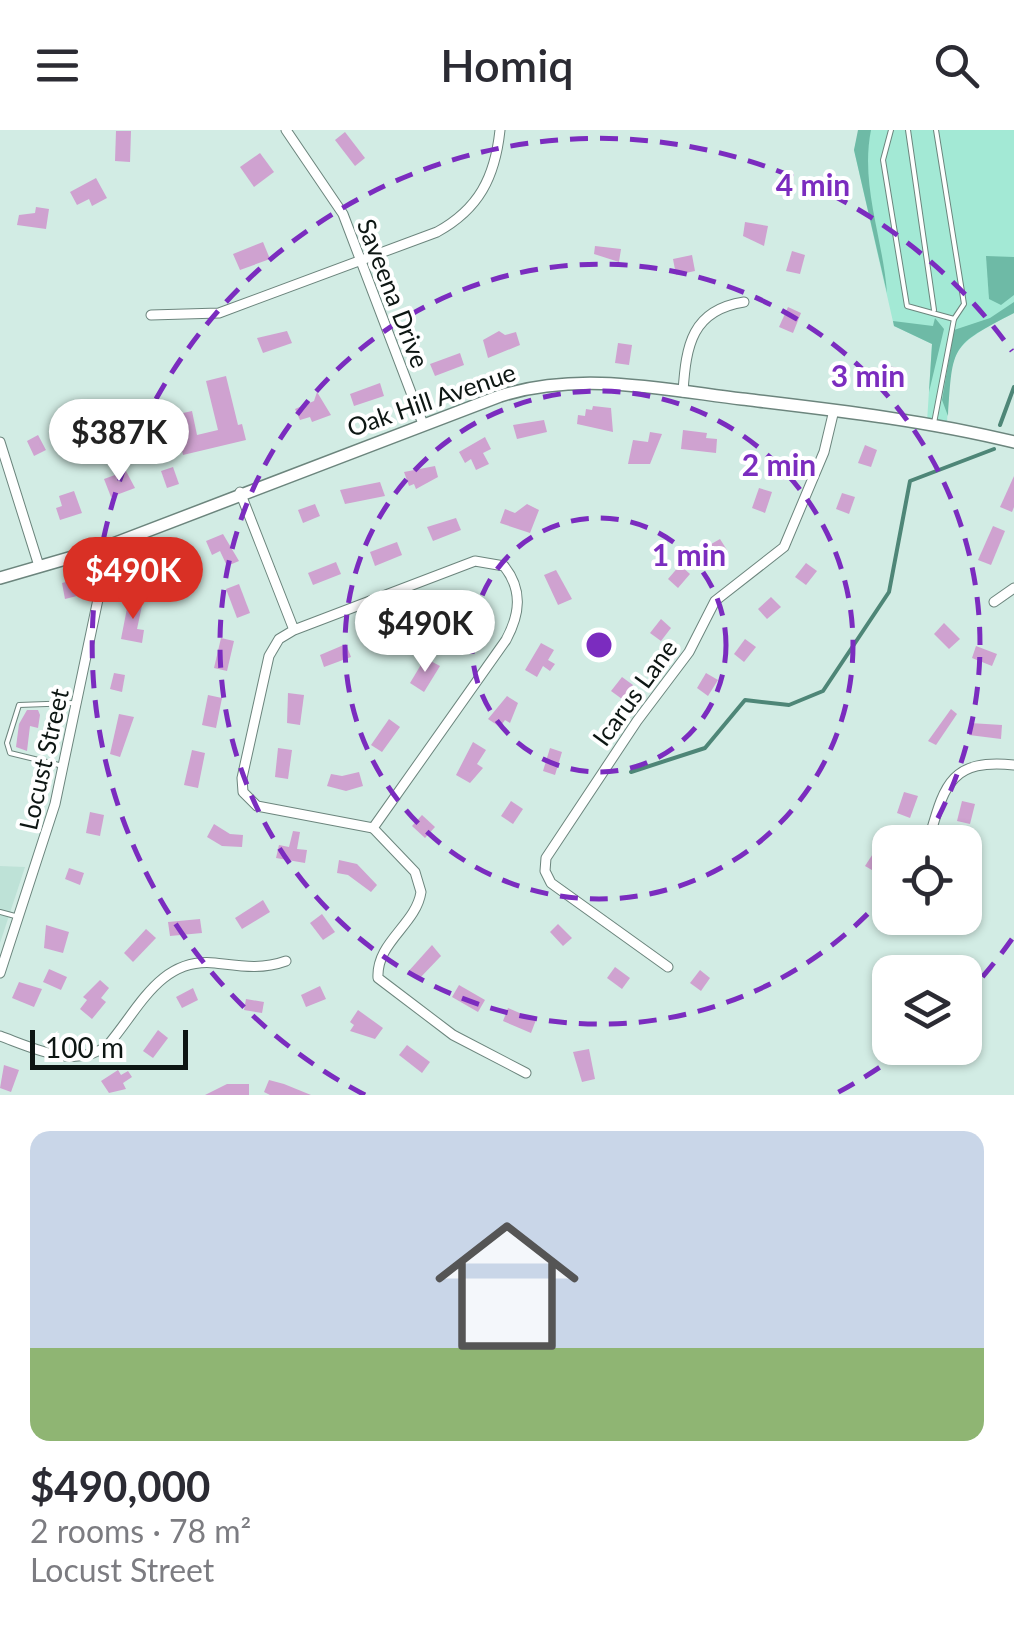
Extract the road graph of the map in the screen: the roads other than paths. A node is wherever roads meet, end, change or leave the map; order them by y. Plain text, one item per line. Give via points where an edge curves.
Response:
1 (286, 130) edge
2 (500, 130) edge
3 (891, 130) edge
4 (908, 130) edge
5 (936, 130) edge
6 (360, 262) junction
7 (744, 302) dead end
8 (934, 310) junction
9 (151, 316) dead end
10 (954, 319) junction
11 (683, 392) junction
12 (834, 410) junction
13 (934, 423) junction
14 (423, 424) junction
15 (0, 442) edge
16 (1014, 442) edge
17 (240, 492) junction
18 (100, 549) junction
19 (39, 566) junction
20 (0, 578) edge
21 (1014, 588) edge
22 (994, 602) dead end
23 (294, 630) junction
24 (76, 703) junction
25 (63, 766) junction
26 (1014, 766) edge
27 (933, 825) edge
28 (373, 828) junction
29 (0, 912) edge
30 (20, 918) junction
31 (286, 961) dead end
32 (668, 967) dead end
33 (0, 973) edge
34 (0, 1036) edge
35 (526, 1073) dead end

1 - 6 street, Saveena Drive via 343,214
2 - 6 street via 497,164 464,217
3 - 8 lane via 883,160 907,306
4 - 8 lane
5 - 10 lane via 964,304
6 - 9 street via 220,313
6 - 14 street, Saveena Drive
7 - 11 street via 702,318 687,356
8 - 10 lane
10 - 13 lane
11 - 12 main road, Oak Hill Avenue
11 - 14 main road, Oak Hill Avenue via 561,382
12 - 13 main road, Oak Hill Avenue
12 - 32 street, Icarus Lane via 824,452 784,547 715,601 689,652 546,858 551,883
13 - 16 main road, Oak Hill Avenue
14 - 17 main road, Oak Hill Avenue
15 - 19 street
17 - 18 main road, Oak Hill Avenue
17 - 23 street
18 - 19 main road, Oak Hill Avenue
18 - 24 street, Locust Street via 101,585
19 - 20 main road, Oak Hill Avenue
21 - 22 street
23 - 28 street via 279,640 265,670 243,792 261,807
23 - 28 street via 475,561 495,561 514,584 516,617 506,640
24 - 25 street, Locust Street
24 - 25 lane via 19,705 7,743 10,753
25 - 30 street, Locust Street
26 - 27 street via 978,764 957,774
28 - 35 street via 414,872 421,892 380,957 378,978 453,1035
29 - 30 lane
30 - 33 street, Locust Street
31 - 34 street via 260,968 200,962 170,971 108,1045 87,1056 56,1055

